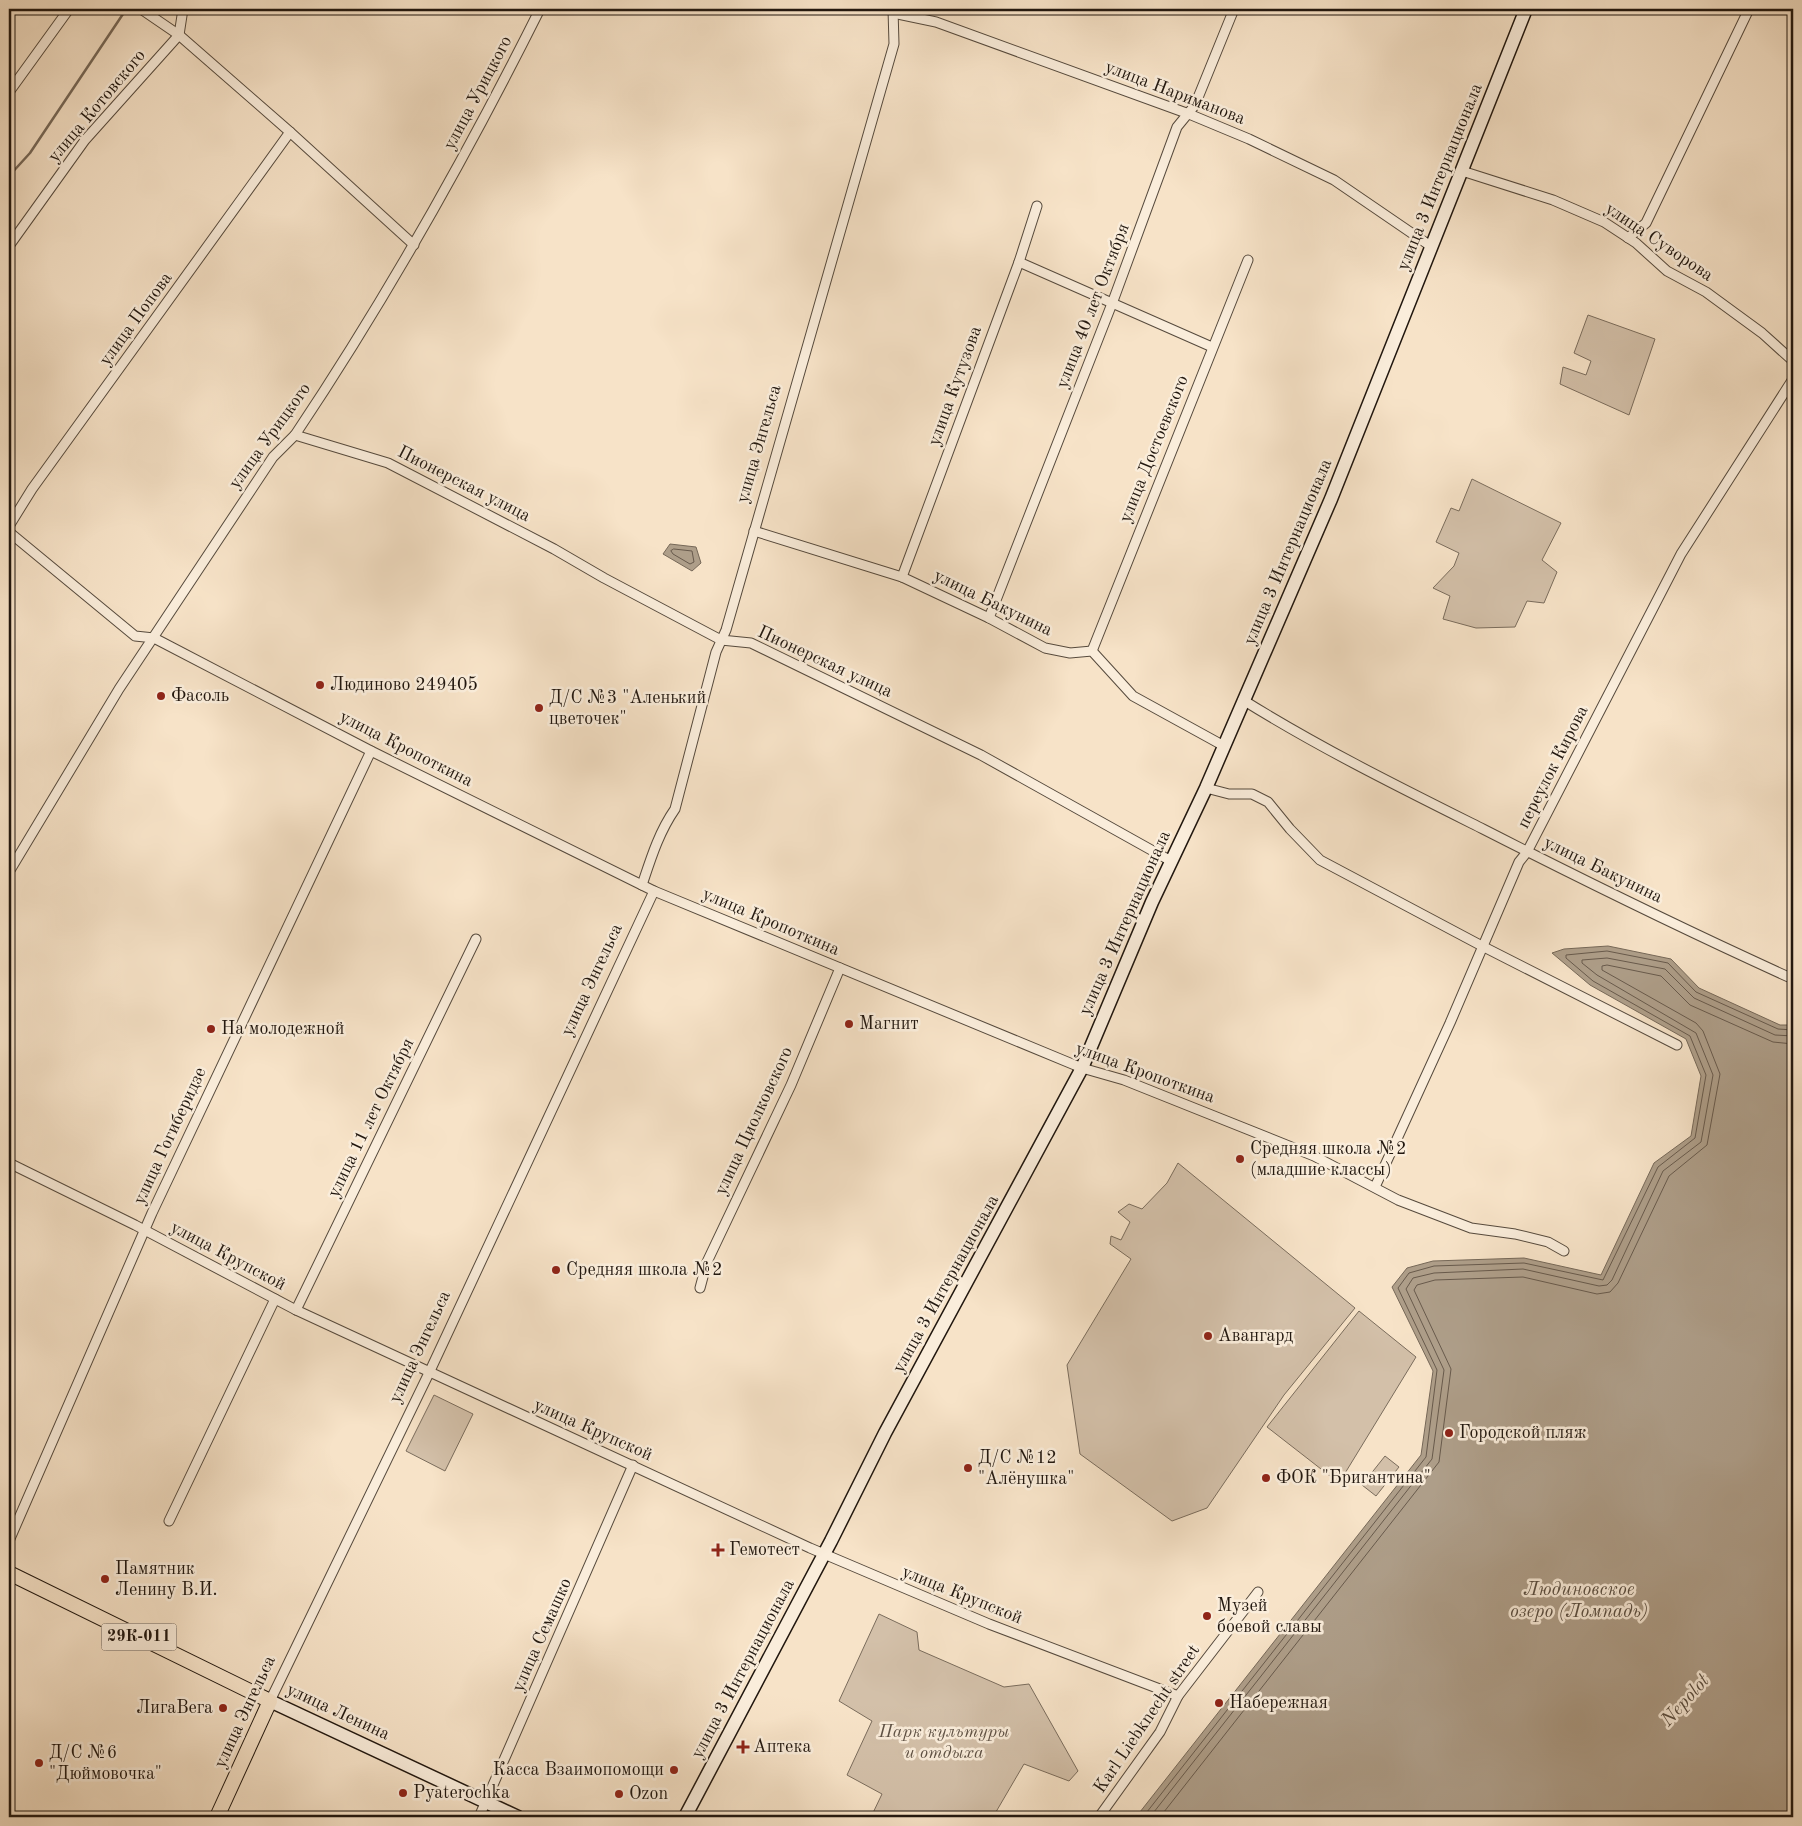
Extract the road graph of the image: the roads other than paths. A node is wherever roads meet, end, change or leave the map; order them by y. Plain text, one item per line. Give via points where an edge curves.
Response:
1 (69, 9) edge
2 (141, 9) edge
3 (183, 9) edge
4 (540, 9) edge
5 (1234, 9) edge
6 (1526, 9) edge
7 (1749, 9) edge
8 (892, 10) edge
9 (179, 35) junction
10 (9, 92) edge
11 (1189, 114) junction
12 (290, 132) junction
13 (1462, 171) junction
14 (1036, 206) dead end
15 (1628, 238) junction
16 (414, 245) junction
17 (9, 246) edge
18 (1432, 247) junction
19 (1248, 260) dead end
20 (1019, 262) junction
21 (1113, 301) junction
22 (1212, 347) junction
23 (1793, 361) edge
24 (1793, 379) edge
25 (295, 436) junction
26 (9, 526) edge
27 (754, 531) junction
28 (9, 532) edge
29 (902, 577) junction
30 (989, 618) junction
31 (154, 638) junction
32 (721, 640) junction
33 (1092, 651) junction
34 (1243, 700) junction
35 (1224, 746) junction
36 (371, 750) junction
37 (1206, 788) junction
38 (1527, 852) junction
39 (1171, 861) junction
40 (9, 872) edge
41 (642, 885) junction
42 (654, 891) junction
43 (476, 940) dead end
44 (1482, 946) junction
45 (840, 968) junction
46 (1793, 979) edge
47 (1677, 1045) dead end
48 (1082, 1068) junction
49 (9, 1163) edge
50 (1375, 1187) junction
51 (144, 1230) junction
52 (1564, 1251) dead end
53 (700, 1288) dead end
54 (275, 1299) junction
55 (296, 1310) junction
56 (429, 1373) junction
57 (633, 1465) junction
58 (169, 1521) dead end
59 (9, 1541) edge
60 (824, 1554) junction
61 (9, 1573) edge
62 (1258, 1592) dead end
63 (1178, 1696) junction
64 (270, 1702) junction
65 (486, 1802) junction
66 (217, 1817) edge
67 (479, 1817) edge
68 (518, 1817) edge
69 (685, 1817) edge
70 (1099, 1817) edge

1 - 10 street
2 - 9 street
3 - 9 street
4 - 16 street, улица Урицкого via 484,120
5 - 11 street, улица 40 лет Октября
6 - 13 street, улица 3 Интернационала
7 - 15 street via 1646,223
8 - 11 street, улица Нариманова via 936,22
8 - 27 street, улица Энгельса via 894,44
9 - 12 street
9 - 17 street, улица Котовского via 85,140
11 - 18 street, улица Нариманова via 1334,180
11 - 21 street, улица 40 лет Октября via 1177,127
12 - 16 street
12 - 26 street, улица Попова via 32,489
13 - 15 street, улица Суворова via 1580,210
13 - 18 street, улица 3 Интернационала
14 - 20 street, улица Кутузова
15 - 23 street, улица Суворова via 1667,270 1706,292 1762,333
16 - 25 street, улица Урицкого
18 - 34 street, улица 3 Интернационала via 1331,499
19 - 22 street, улица Достоевского
20 - 21 street
20 - 29 street, улица Кутузова
21 - 22 street
21 - 30 street, улица 40 лет Октября
22 - 33 street, улица Достоевского
24 - 38 street, переулок Кирова via 1681,554
25 - 31 street, улица Урицкого via 274,457
25 - 32 street, Пионерская улица via 388,463
27 - 29 street, улица Бакунина
27 - 32 street, улица Энгельса
28 - 31 street, улица Кропоткина via 135,636
29 - 30 street, улица Бакунина
30 - 33 street, улица Бакунина via 1045,648 1070,653
31 - 36 street, улица Кропоткина
31 - 40 street, улица Урицкого via 105,710
32 - 39 street, Пионерская улица via 751,643 910,721 981,756
32 - 41 street, улица Энгельса via 675,809 665,823
33 - 35 street via 1133,696
34 - 35 street, улица 3 Интернационала
34 - 38 street, улица Бакунина via 1300,735
35 - 37 street, улица 3 Интернационала
36 - 41 street, улица Кропоткина
36 - 51 street, улица Гогиберидзе
37 - 39 street, улица 3 Интернационала
37 - 44 street via 1229,794 1252,794 1268,802 1320,860
38 - 44 street, переулок Кирова via 1519,862
38 - 46 street, улица Бакунина
39 - 48 street, улица 3 Интернационала
41 - 42 street, улица Кропоткина
42 - 45 street, улица Кропоткина
42 - 56 street, улица Энгельса
43 - 55 street, улица 11 лет Октября
44 - 47 street
44 - 50 street, переулок Кирова
45 - 48 street, улица Кропоткина
45 - 53 street, улица Циолковского via 707,1262
48 - 50 street, улица Кропоткина via 1124,1080 1314,1156
48 - 60 street, улица 3 Интернационала via 885,1433
49 - 51 street, улица Крупской
50 - 52 street, улица Кропоткина via 1398,1200 1471,1228 1532,1238
51 - 54 street, улица Крупской
51 - 59 street, улица Гогиберидзе
54 - 55 street, улица Крупской
54 - 58 street
55 - 56 street, улица Крупской
56 - 57 street, улица Крупской
56 - 64 street, улица Энгельса
57 - 60 street, улица Крупской
57 - 65 street, улица Семашко
60 - 63 street, улица Крупской via 989,1624
60 - 69 street, улица 3 Интернационала
61 - 64 main road, улица Ленина / 29К-011
62 - 63 street, Karl Liebknecht street
63 - 70 street, Karl Liebknecht street via 1160,1732
64 - 65 street, улица Ленина
64 - 66 main road, улица Энгельса
65 - 67 street, улица Семашко
65 - 68 street, улица Ленина

